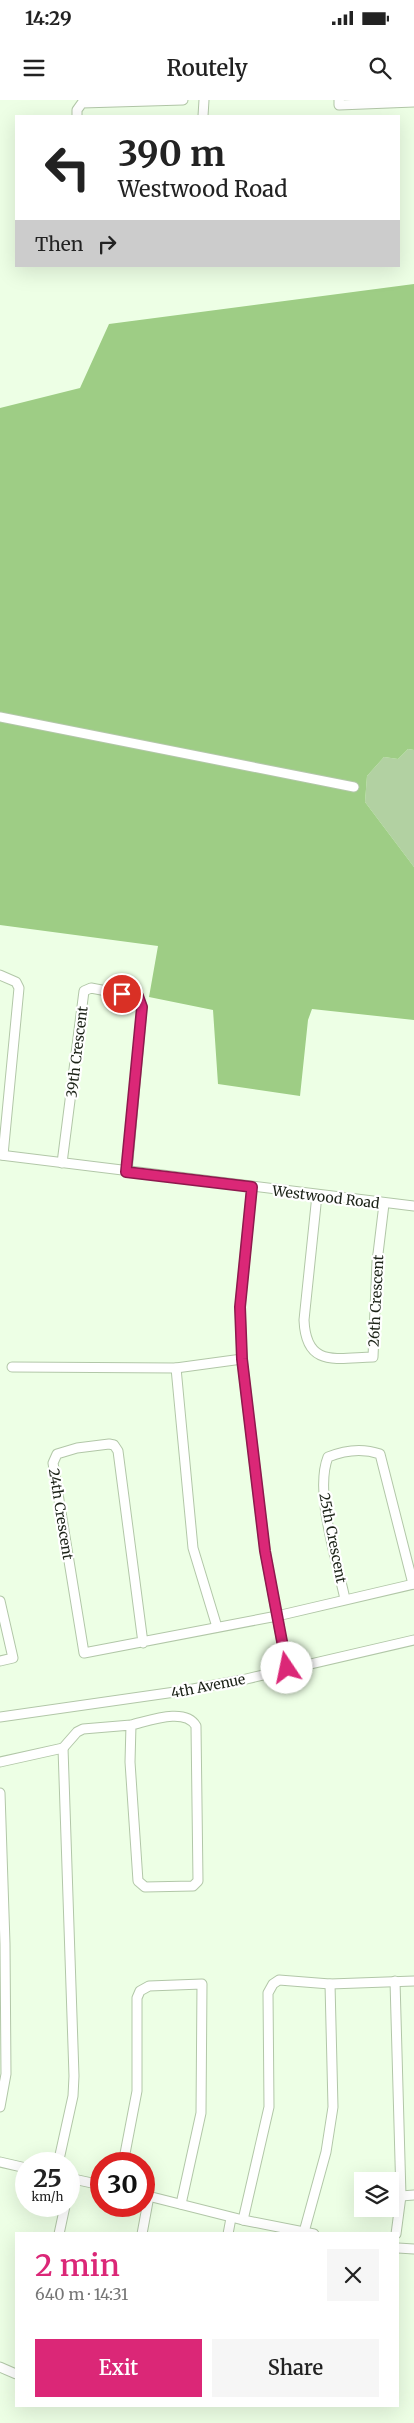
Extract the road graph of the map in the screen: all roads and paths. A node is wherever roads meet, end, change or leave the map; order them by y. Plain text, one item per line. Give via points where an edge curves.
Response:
1 (183, 100) edge
2 (204, 100) edge
3 (339, 100) edge
4 (414, 102) edge
5 (77, 115) edge
6 (203, 115) edge
7 (0, 717) edge
8 (354, 787) dead end
9 (0, 975) edge
10 (2, 1155) edge
11 (62, 1164) junction
12 (126, 1172) junction
13 (252, 1187) junction
14 (318, 1195) junction
15 (384, 1204) junction
16 (414, 1206) edge
17 (242, 1359) junction
18 (12, 1367) dead end
19 (176, 1368) junction
20 (413, 1584) edge
21 (345, 1599) junction
22 (0, 1601) edge
23 (277, 1616) junction
24 (216, 1627) junction
25 (414, 1640) edge
26 (143, 1643) junction
27 (0, 1661) edge
28 (287, 1668) junction
29 (0, 1717) edge
30 (131, 1725) junction
31 (62, 1748) junction
32 (0, 1762) edge
33 (0, 1793) edge
34 (2, 1944) edge
35 (394, 1981) junction
36 (414, 1981) edge
37 (330, 1984) junction
38 (0, 2107) edge
39 (60, 2152) edge
40 (125, 2152) edge
41 (0, 2162) edge
42 (15, 2165) edge
43 (414, 2194) edge
44 (402, 2196) junction
45 (155, 2197) edge
46 (181, 2204) junction
47 (63, 2217) edge
48 (144, 2217) edge
49 (231, 2218) junction
50 (243, 2220) junction
51 (59, 2232) edge
52 (142, 2232) edge
53 (228, 2232) edge
54 (304, 2232) joint
55 (396, 2232) edge
56 (399, 2248) edge
57 (414, 2249) edge
58 (0, 2367) edge
59 (15, 2374) edge

1 - 5 street via 82,103
2 - 6 street
3 - 4 street via 339,105
7 - 8 street
9 - 10 street via 16,982 19,988
10 - 11 street, Westwood Road
11 - 12 street, Westwood Road
11 - 12 street, 39th Crescent via 84,991 91,988 138,996 142,1007
12 - 13 street, Westwood Road
13 - 14 street, Westwood Road
13 - 17 street via 240,1307
14 - 15 street, Westwood Road
14 - 15 street, 26th Crescent via 304,1320 308,1345 323,1358 373,1357 376,1262
15 - 16 street, Westwood Road
17 - 19 street
17 - 23 street via 265,1551
18 - 19 street
19 - 24 street via 193,1548
20 - 21 street
20 - 21 street, 25th Crescent via 380,1454 361,1450 338,1453 328,1457 322,1473 325,1504
21 - 23 street
22 - 27 street via 13,1658
23 - 24 street
23 - 28 street
24 - 26 street
25 - 28 street, 4th Avenue
26 - 26 street, 24th Crescent via 84,1654 53,1463 57,1454 109,1444 114,1445 119,1455
28 - 29 street, 4th Avenue via 182,1691
30 - 30 street via 167,1717 187,1717 196,1726 198,1881 193,1886 145,1887 138,1881 130,1762
30 - 31 street via 83,1729
31 - 32 street
31 - 39 street via 74,2070
33 - 34 street
34 - 38 street via 6,2074
35 - 36 street
35 - 37 street
35 - 44 street
37 - 50 street via 279,1980 268,1992 269,2107
37 - 54 street via 333,2107 326,2152
40 - 46 street via 137,2092 137,1998 140,1991 149,1986 202,1984 201,2113
41 - 42 street
43 - 44 street
44 - 55 street
45 - 46 street
46 - 49 street
47 - 51 street
48 - 52 street
49 - 50 street
49 - 53 street
50 - 54 street
56 - 57 street
58 - 59 street

